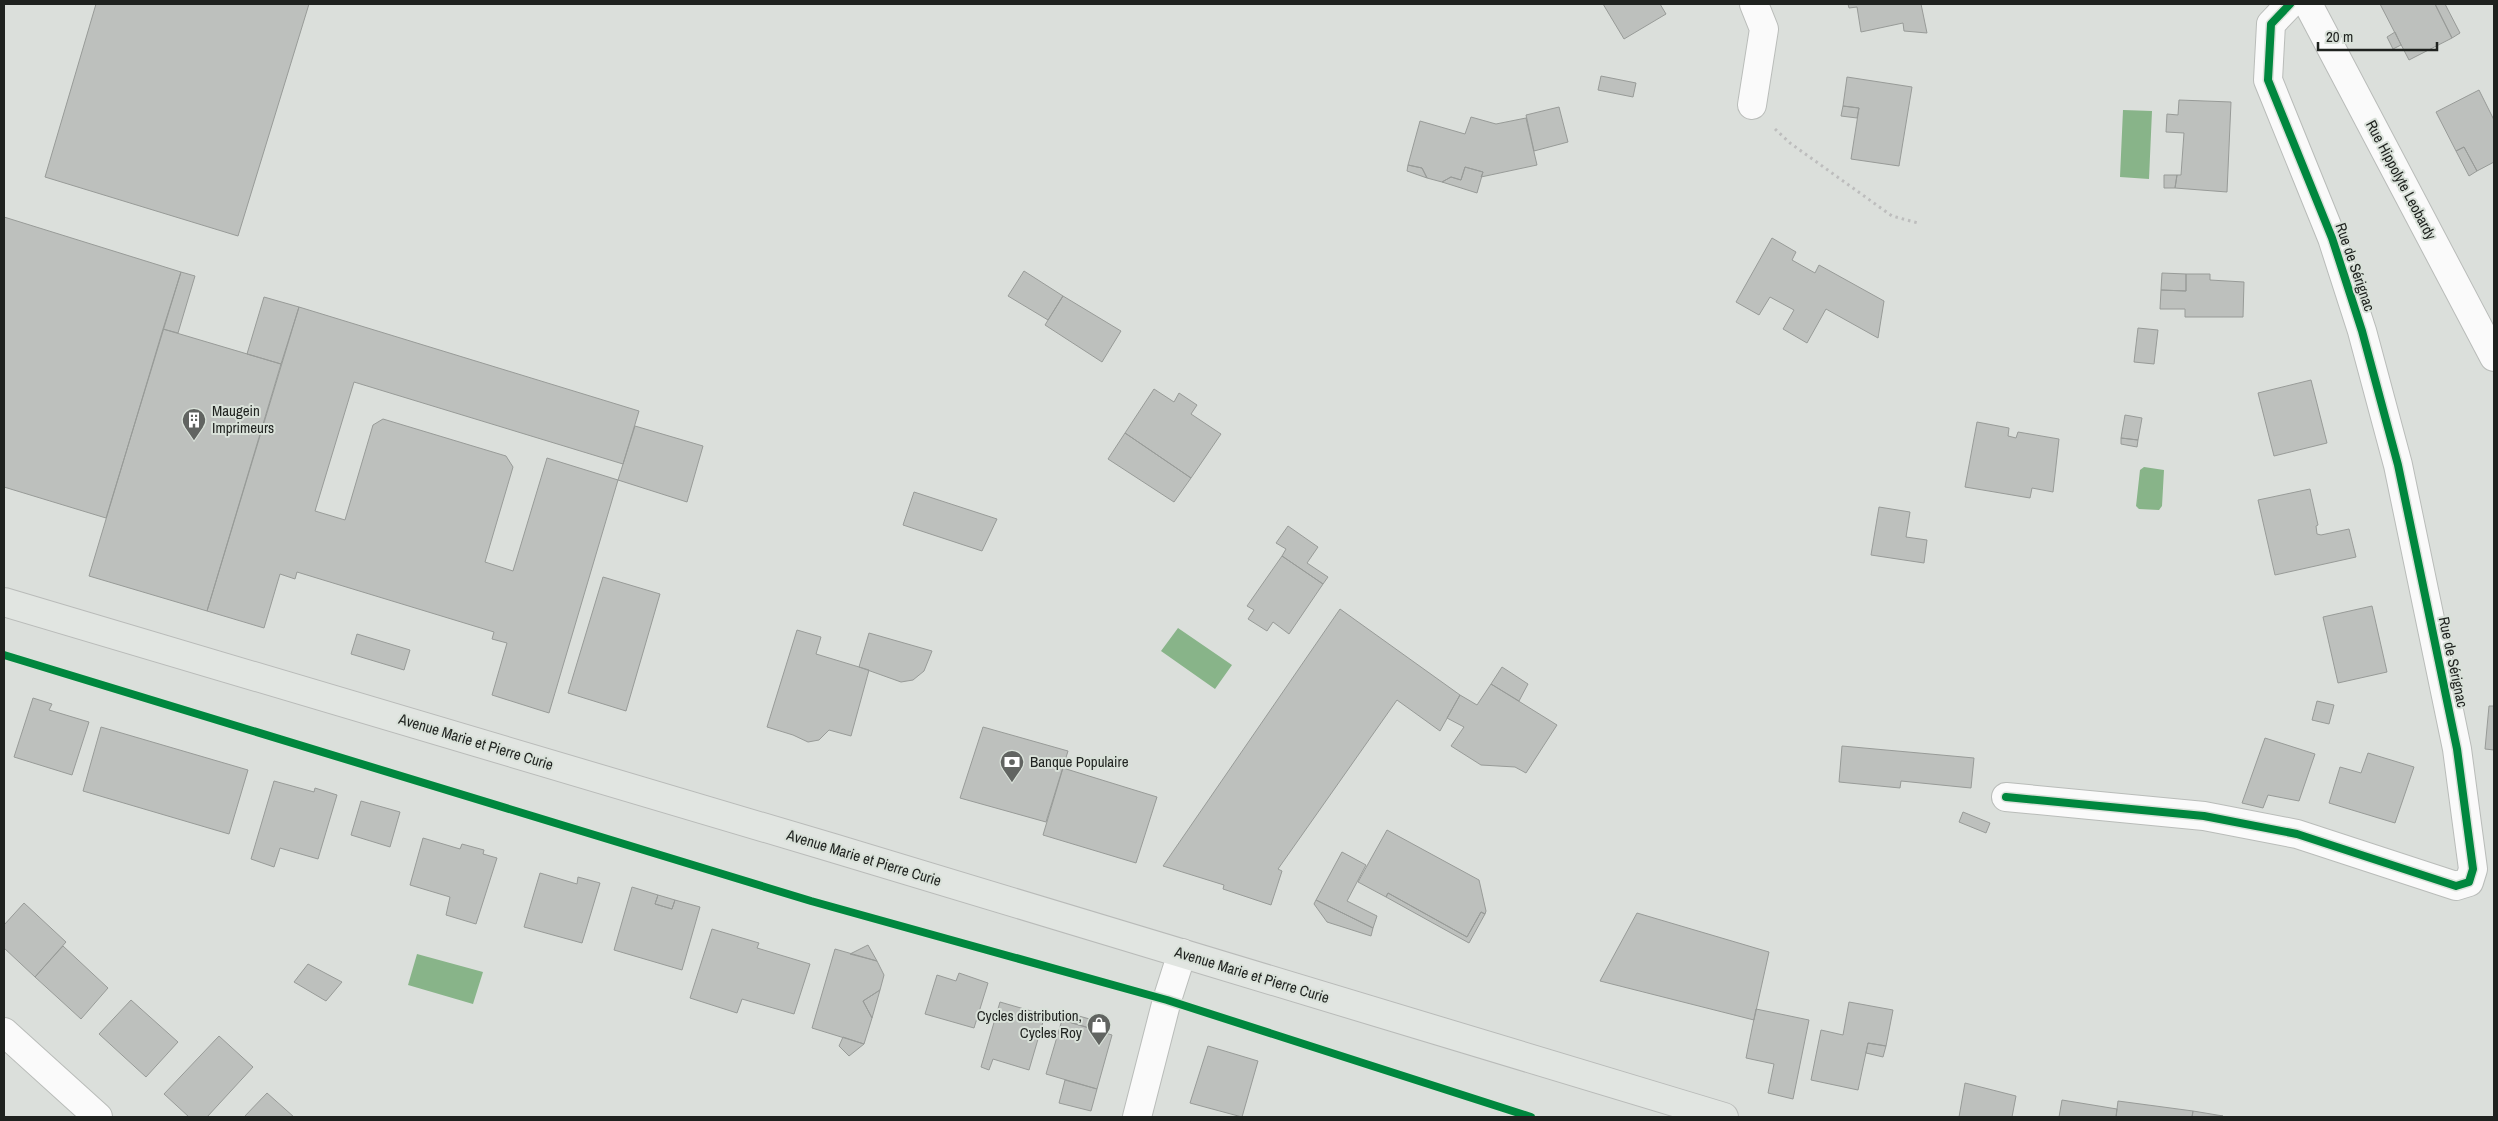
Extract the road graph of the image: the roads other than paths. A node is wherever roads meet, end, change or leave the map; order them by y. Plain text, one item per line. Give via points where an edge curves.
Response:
1 (1754, 4) edge
2 (2290, 4) edge
3 (2308, 4) edge
4 (1752, 105) road end
5 (2494, 357) edge
6 (4, 602) edge
7 (2006, 798) dead end
8 (1182, 954) junction
9 (4, 1032) edge
10 (98, 1117) edge
11 (1137, 1117) edge
12 (1724, 1117) edge

1 - 4 street via 1764,29
2 - 7 street, Rue de Sérignac via 2270,24 2268,80 2332,238 2362,331 2398,465 2457,749 2473,869 2469,882 2456,886 2297,834 2204,816
3 - 5 street, Rue Hippolyte Leobardy
6 - 8 main road, Avenue Marie et Pierre Curie
8 - 11 street
8 - 12 main road, Avenue Marie et Pierre Curie
9 - 10 street

